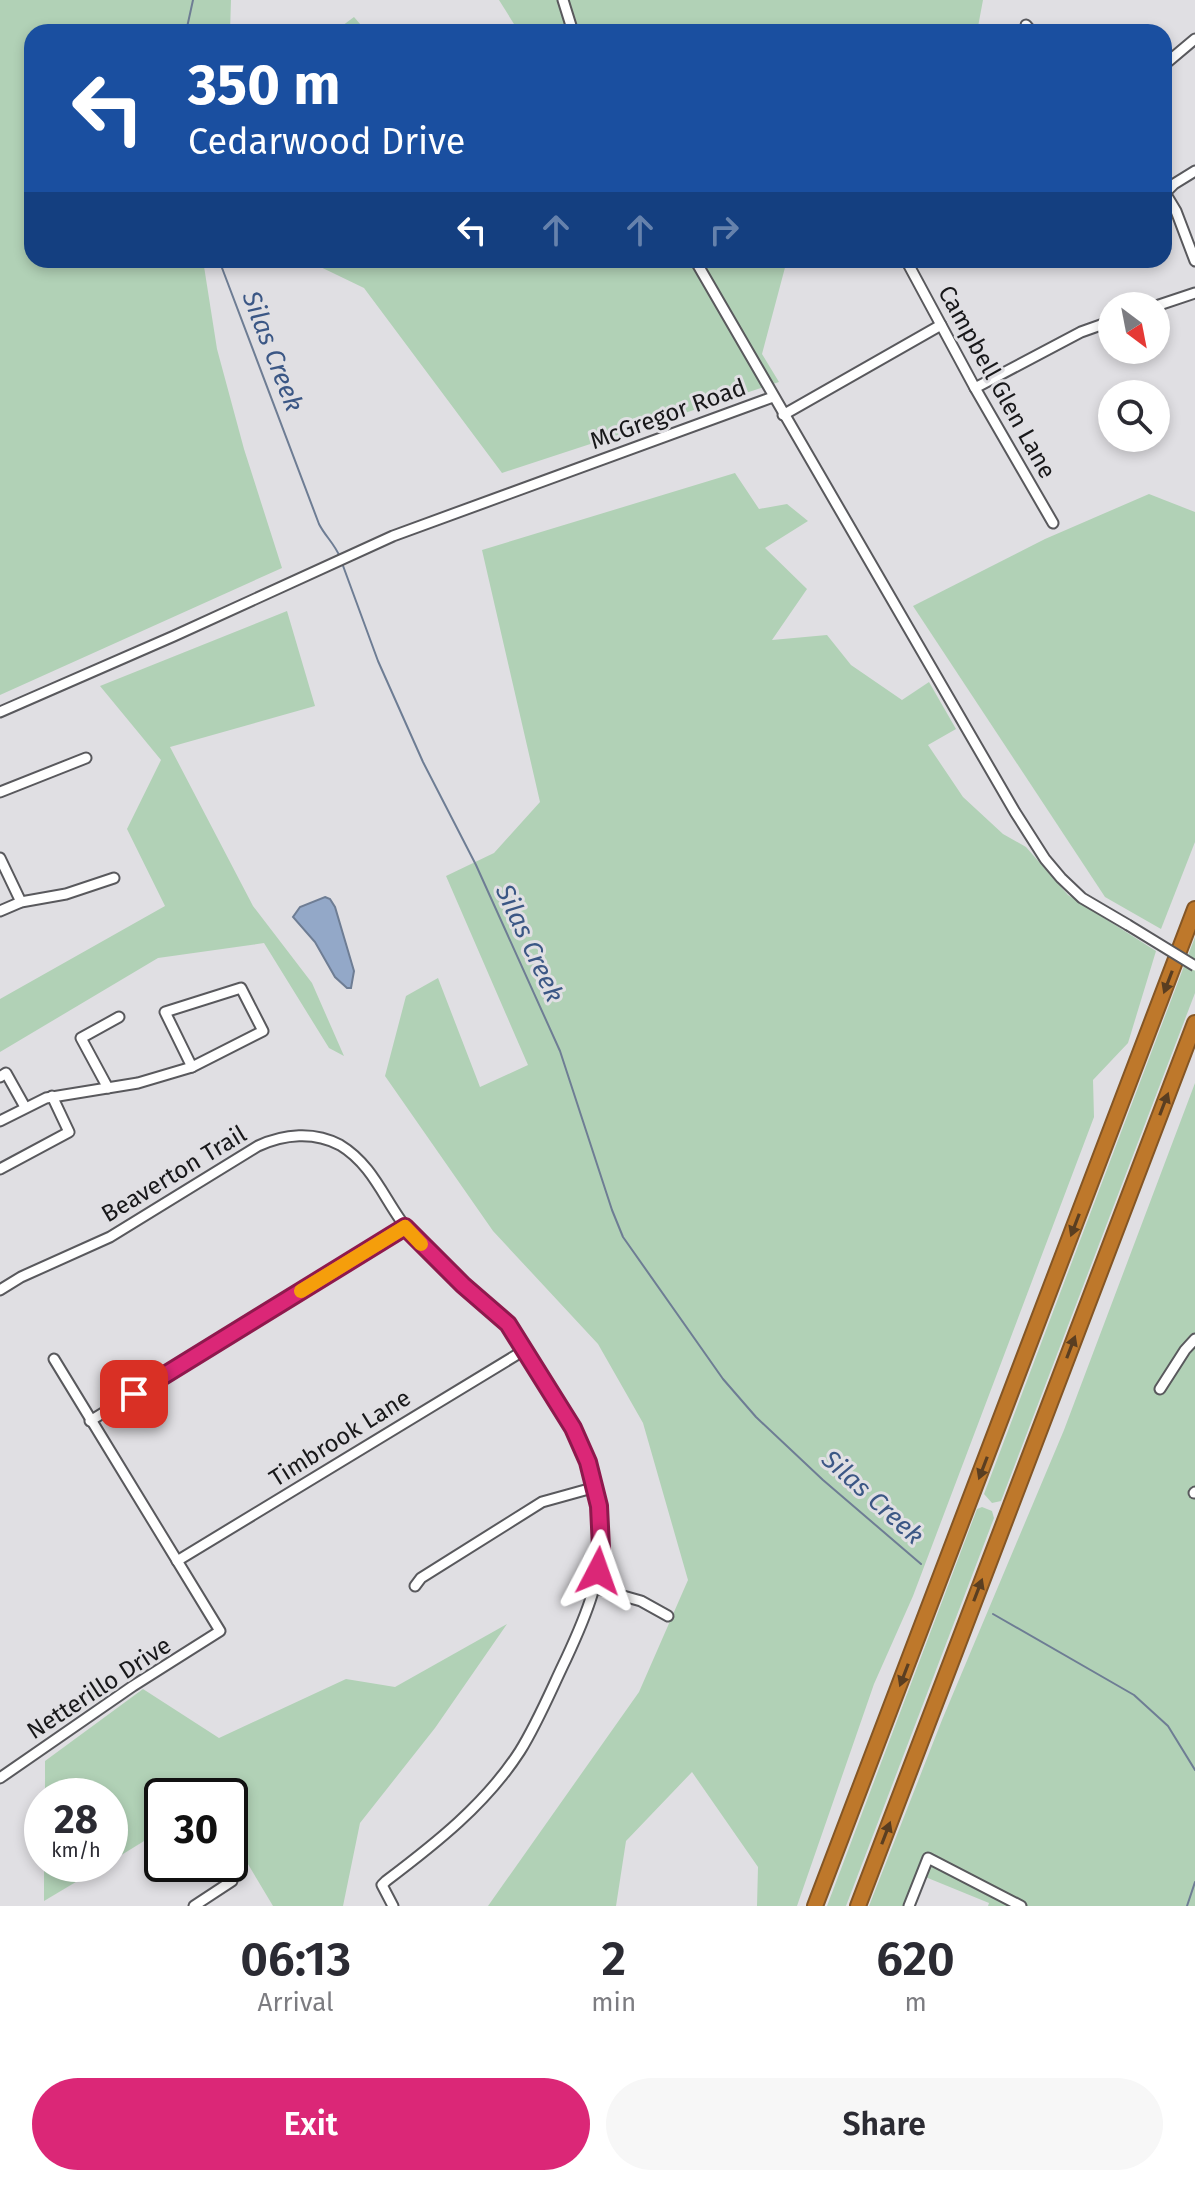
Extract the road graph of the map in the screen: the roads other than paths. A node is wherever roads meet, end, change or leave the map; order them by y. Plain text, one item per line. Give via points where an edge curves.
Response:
1 (563, 0) edge
2 (570, 24) edge
3 (1195, 39) edge
4 (1172, 58) edge
5 (1195, 171) edge
6 (1172, 186) edge
7 (1172, 205) edge
8 (1195, 261) edge
9 (700, 268) edge
10 (910, 268) edge
11 (1195, 293) edge
12 (1170, 301) edge
13 (941, 325) junction
14 (1098, 326) edge
15 (975, 388) junction
16 (773, 397) junction
17 (783, 415) junction
18 (1053, 523) dead end
19 (0, 712) edge
20 (86, 758) dead end
21 (0, 792) edge
22 (0, 858) edge
23 (114, 878) dead end
24 (21, 902) junction
25 (1195, 909) edge
26 (0, 911) edge
27 (1195, 966) edge
28 (119, 1017) dead end
29 (1195, 1023) edge
30 (192, 1067) junction
31 (0, 1077) edge
32 (108, 1088) junction
33 (52, 1096) junction
34 (25, 1107) junction
35 (0, 1121) edge
36 (0, 1169) edge
37 (405, 1227) junction
38 (0, 1290) edge
39 (1195, 1339) edge
40 (523, 1351) junction
41 (54, 1359) dead end
42 (1160, 1389) dead end
43 (90, 1421) junction
44 (596, 1487) junction
45 (177, 1561) junction
46 (415, 1586) dead end
47 (595, 1588) junction
48 (668, 1616) dead end
49 (0, 1778) edge
50 (230, 1882) edge
51 (194, 1906) edge
52 (393, 1906) edge
53 (815, 1906) edge
54 (858, 1906) edge
55 (909, 1906) edge
56 (1021, 1906) edge

1 - 2 street
3 - 4 street
5 - 6 street
7 - 8 street
9 - 16 street
10 - 13 street, Campbell Glen Lane
11 - 12 street
13 - 15 street, Campbell Glen Lane
13 - 17 street
14 - 15 street
15 - 18 street, Campbell Glen Lane
16 - 17 street, McGregor Road
16 - 19 street, McGregor Road via 393,536
17 - 27 street, McGregor Road, bridge via 1045,859 1082,898
20 - 21 street
22 - 24 street
23 - 24 street
24 - 26 street
25 -> 53 highway
28 - 32 street via 81,1038
54 -> 29 highway
30 - 30 street via 263,1031 241,988 165,1012
30 - 32 street
31 - 34 street via 6,1073
32 - 33 street
33 - 34 street
33 - 36 street via 69,1132
34 - 35 street
37 - 38 street, Beaverton Trail via 375,1179 341,1146 307,1136 281,1137 110,1237
37 - 40 street, Beaverton Trail via 508,1324
37 - 43 street
39 - 42 street
40 - 44 street, Beaverton Trail via 573,1428
40 - 45 street, Timbrook Lane
41 - 43 street
43 - 45 street
44 - 46 street via 542,1502
44 - 47 street, Beaverton Trail via 601,1529
45 - 49 street, Netterillo Drive via 219,1634
47 - 48 street via 641,1601
47 - 52 street, Beaverton Trail via 533,1728 508,1768 433,1846 382,1885
50 - 51 street
55 - 56 street via 928,1858

